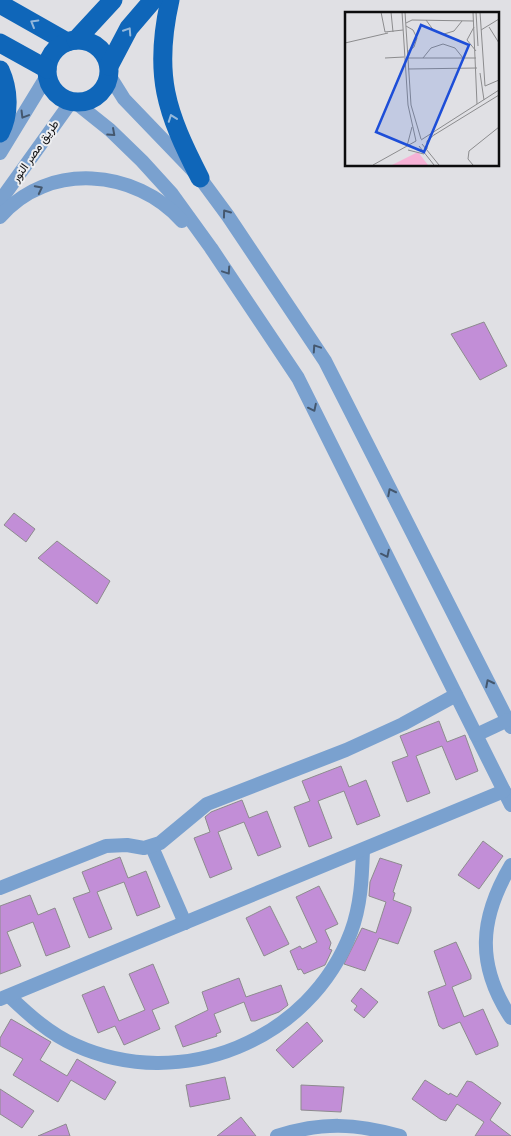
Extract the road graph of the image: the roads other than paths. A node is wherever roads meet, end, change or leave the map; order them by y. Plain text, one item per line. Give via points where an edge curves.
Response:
1 (113, 0) edge
2 (153, 0) edge
3 (170, 0) edge
4 (0, 4) edge
5 (72, 41) junction
6 (0, 43) edge
7 (0, 70) edge
8 (109, 71) junction
9 (47, 72) junction
10 (73, 102) junction
11 (0, 133) edge
12 (0, 153) edge
13 (200, 178) junction
14 (0, 201) edge
15 (0, 217) edge
16 (211, 248) junction
17 (456, 695) junction
18 (509, 723) edge
19 (476, 735) junction
20 (504, 792) junction
21 (511, 805) edge
22 (152, 847) junction
23 (363, 850) junction
24 (511, 865) edge
25 (0, 888) edge
26 (185, 923) junction
27 (4, 998) edge
28 (511, 1018) edge
29 (277, 1136) edge
30 (400, 1136) edge

1 - 5 main road
8 -> 2 main road via 129,28
13 -> 3 main road via 167,106 163,56
5 -> 4 main road
5 - 8 main road via 94,44 106,57
5 - 9 main road via 53,52
6 - 9 main road
7 - 11 main road via 8,99
8 - 10 main road via 106,85 93,98
8 - 13 street via 124,99
9 - 10 main road via 49,83 57,95
9 -> 12 street
10 - 14 street, طريق مصر النور
10 -> 16 street via 110,130 142,161 172,194
18 -> 13 street via 325,361
15 -> 16 street via 22,198 46,185 72,178 99,178 125,182 149,193 171,208
16 -> 17 street via 298,378
17 - 19 street
17 - 22 street via 346,750 207,804
18 - 19 street
19 - 20 street
20 - 21 street
20 - 23 street
22 - 25 street via 106,846
22 - 26 street
23 - 26 street
23 - 27 street via 360,899 351,932 333,969 294,1013 275,1029 238,1049 198,1061 156,1064 114,1059 68,1041
24 - 28 street via 497,889 488,916 485,944 489,972 498,998
26 - 27 street
29 - 30 street via 302,1128 337,1125 371,1128

